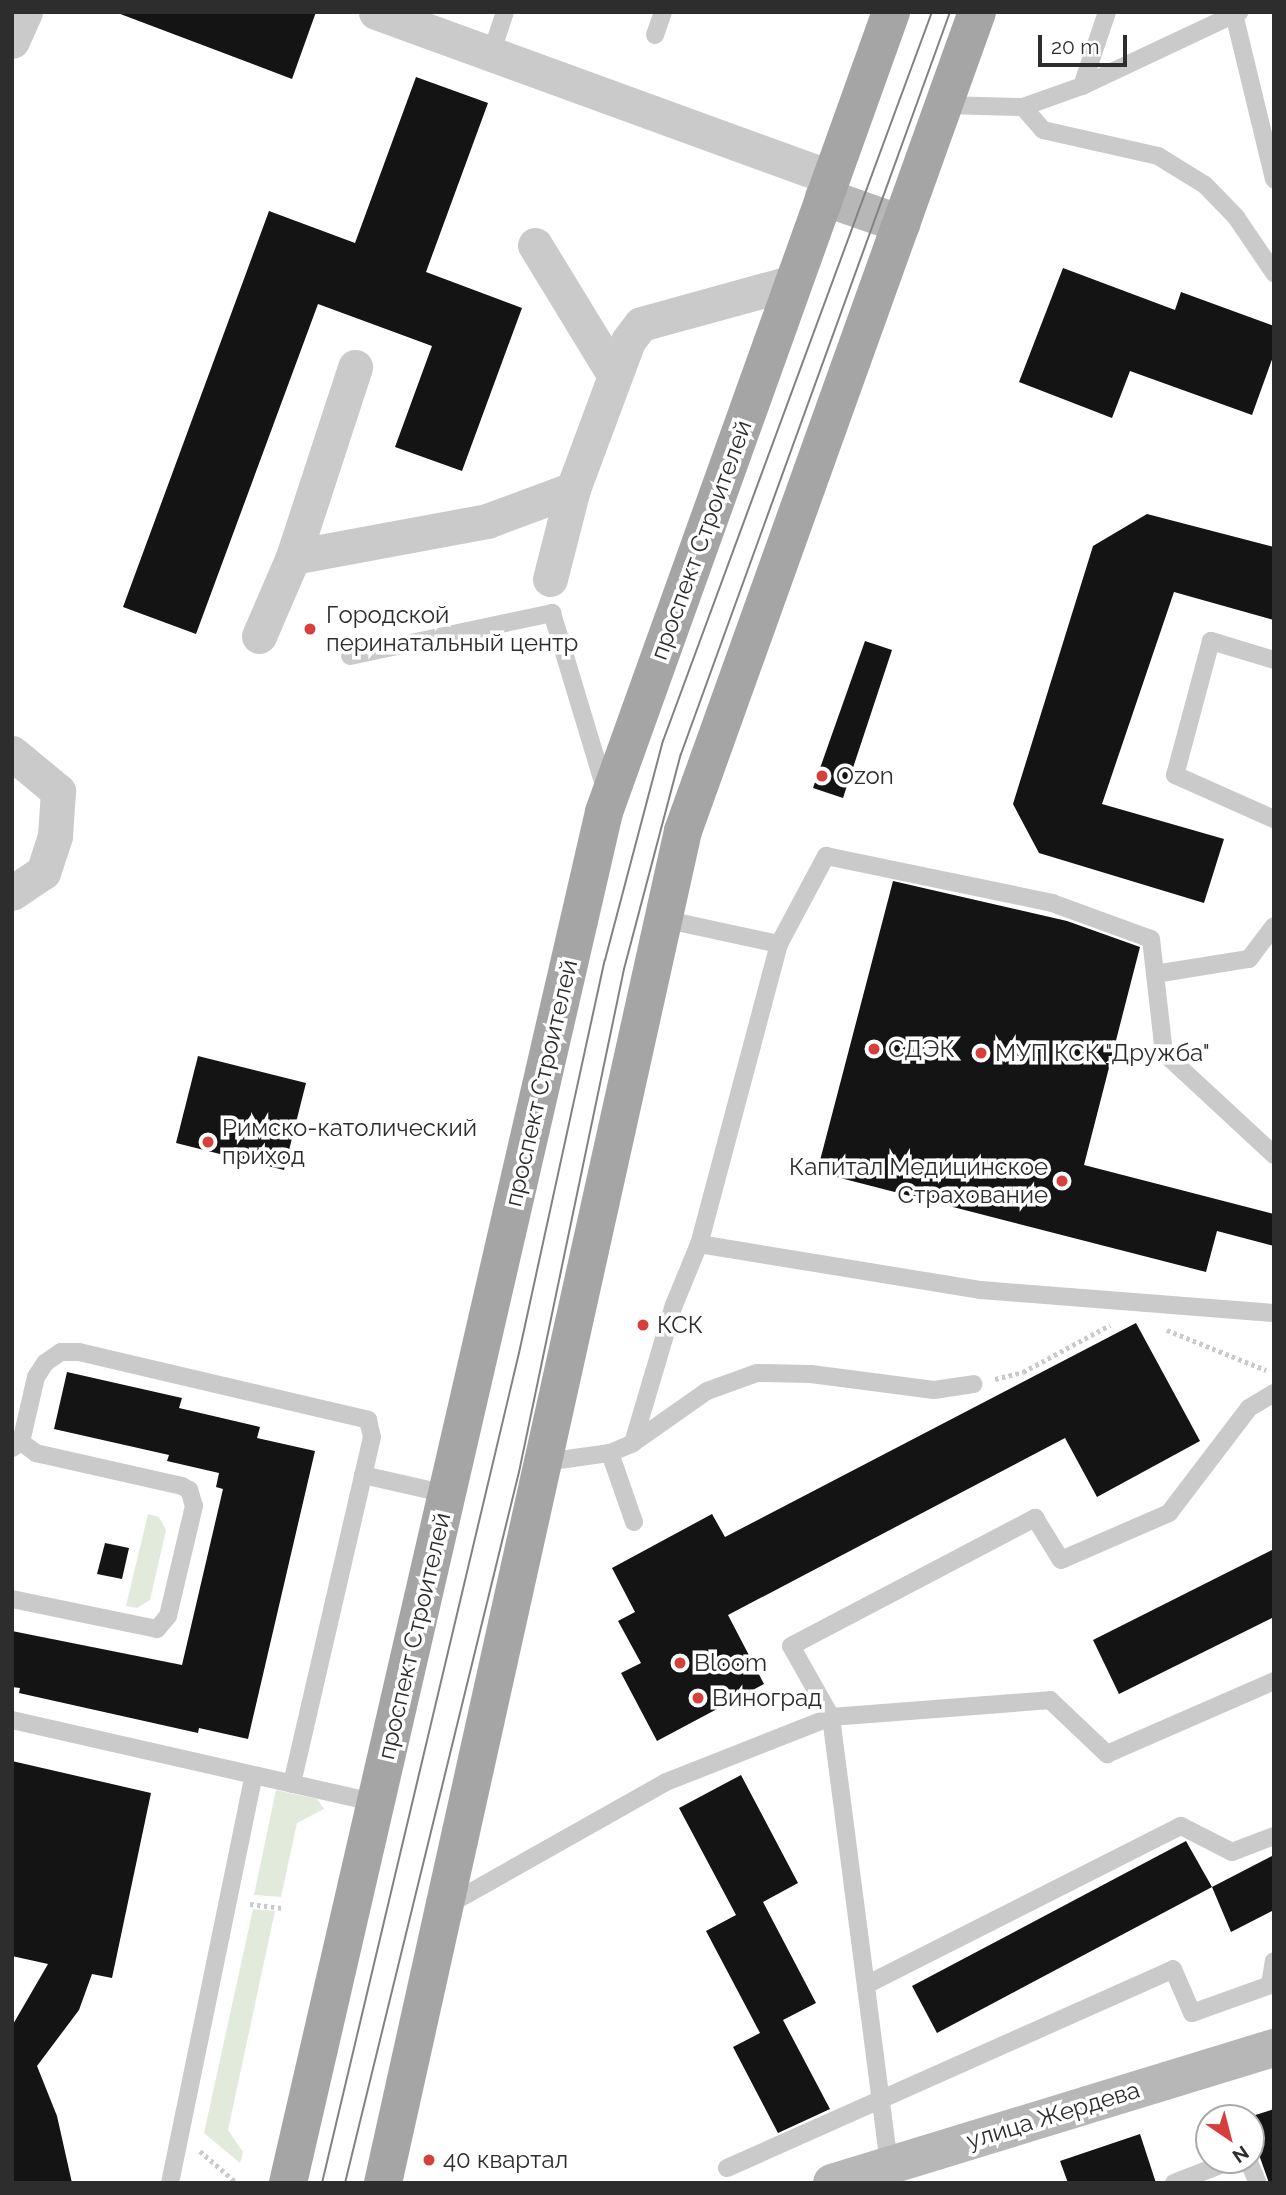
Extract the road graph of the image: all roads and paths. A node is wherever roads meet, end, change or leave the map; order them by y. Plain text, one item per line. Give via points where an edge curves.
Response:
1 (25, 12) edge
2 (376, 12) edge
3 (505, 12) edge
4 (663, 12) edge
5 (891, 12) edge
6 (977, 12) edge
7 (1107, 12) edge
8 (1236, 13) edge
9 (655, 35) dead end
10 (12, 41) edge
11 (491, 54) junction
12 (1082, 86) junction
13 (944, 105) junction
14 (1023, 107) junction
15 (1274, 179) edge
16 (827, 187) junction
17 (901, 224) junction
18 (535, 245) dead end
19 (1274, 274) edge
20 (794, 282) junction
21 (355, 368) dead end
22 (615, 376) junction
23 (573, 489) junction
24 (293, 557) junction
25 (550, 579) dead end
26 (259, 636) dead end
27 (350, 656) dead end
28 (1274, 660) edge
29 (12, 753) edge
30 (608, 799) junction
31 (1274, 819) edge
32 (12, 893) edge
33 (663, 919) junction
34 (1274, 926) edge
35 (779, 944) junction
36 (1155, 974) junction
37 (1274, 1155) edge
38 (699, 1244) junction
39 (1274, 1313) edge
40 (1122, 1318) dead end
41 (1163, 1328) dead end
42 (1274, 1373) edge
43 (974, 1384) joint
44 (1274, 1393) edge
45 (633, 1443) junction
46 (16, 1445) edge
47 (610, 1454) junction
48 (545, 1462) junction
49 (363, 1475) junction
50 (447, 1494) junction
51 (634, 1522) dead end
52 (12, 1599) edge
53 (1274, 1681) edge
54 (831, 1717) junction
55 (12, 1720) edge
56 (253, 1780) dead end
57 (292, 1784) junction
58 (376, 1803) junction
59 (1274, 1836) edge
60 (245, 1903) dead end
61 (448, 1905) junction
62 (284, 1908) dead end
63 (1274, 1961) edge
64 (866, 1985) junction
65 (1274, 2048) edge
66 (881, 2100) junction
67 (196, 2147) dead end
68 (889, 2164) junction
69 (727, 2168) dead end
70 (1197, 2174) edge
71 (170, 2183) edge
72 (237, 2183) edge
73 (288, 2183) edge
74 (383, 2183) edge
75 (832, 2183) edge
76 (1174, 2183) edge

1 - 10 street
2 - 11 street
3 - 11 lane
4 - 9 lane
5 - 16 main road, проспект Строителей
6 - 13 main road
7 - 12 lane
8 - 12 lane
8 - 15 lane
11 - 16 street
12 - 14 lane
13 - 14 lane
13 - 17 main road
14 - 19 lane via 1043,130 1158,156 1205,185 1236,217
16 - 17 main road
16 - 20 main road, проспект Строителей
17 - 33 main road via 683,831
18 - 22 street
20 - 22 street via 641,324 628,341
20 - 30 main road, проспект Строителей
21 - 24 street
22 - 23 street
23 - 24 street via 487,521
23 - 25 street
24 - 26 street
27 - 30 lane via 552,613
28 - 31 lane via 1211,641 1175,775
29 - 32 street via 58,791 55,836 43,872
30 - 50 main road, проспект Строителей
33 - 35 lane
33 - 48 main road
34 - 36 lane via 1249,959
35 - 36 lane via 826,856 1064,907 1151,939
35 - 38 lane
36 - 37 lane via 1164,1053
38 - 39 lane via 981,1290
38 - 45 lane via 674,1305
40 - 43 path via 1023,1371
41 - 42 path
43 - 45 lane via 934,1391 811,1374 757,1373 707,1391
44 - 54 lane via 1249,1408 1169,1513 1061,1560 1035,1518 791,1646
45 - 47 lane
46 - 49 lane via 36,1377 45,1363 61,1352 79,1352 360,1416 372,1427
46 - 52 lane via 182,1486 189,1490 194,1506 168,1616 157,1629
47 - 48 lane
47 - 51 lane
48 - 61 main road
49 - 50 lane
49 - 57 lane
50 - 58 main road, проспект Строителей
53 - 54 lane via 1107,1754 1050,1700
54 - 61 lane via 666,1782
54 - 64 lane
55 - 57 lane
56 - 71 lane
57 - 58 lane
58 - 73 main road, проспект Строителей
59 - 64 lane via 1232,1853 1181,1826
60 - 62 path
61 - 74 main road
63 - 66 lane via 1270,1985 1192,2013 1173,1969
64 - 66 lane
65 - 68 main road, улица Жердева
66 - 68 lane
66 - 69 lane
67 - 72 path
68 - 75 main road, улица Жердева
70 - 76 lane

